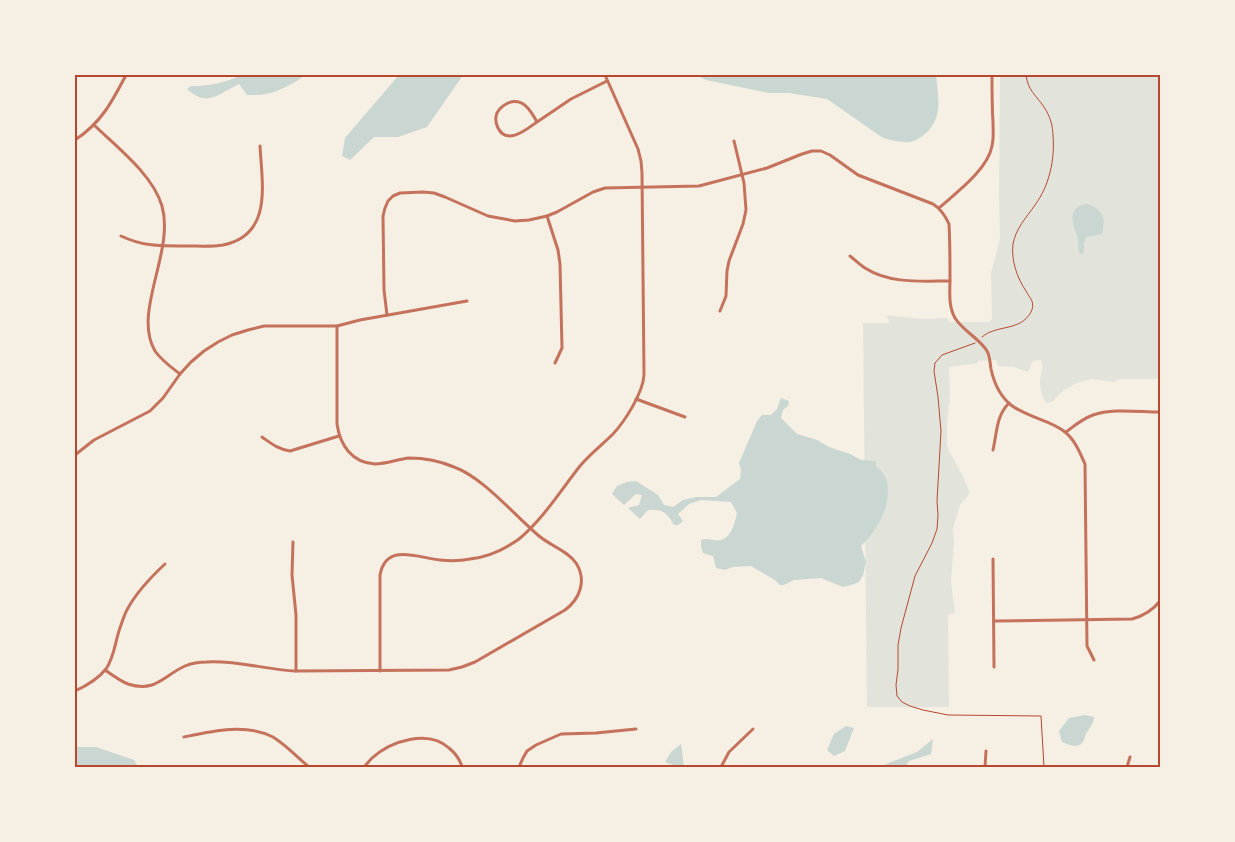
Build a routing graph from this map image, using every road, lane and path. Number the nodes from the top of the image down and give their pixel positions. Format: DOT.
graph roads {
  1 [pos="126,75"];
  2 [pos="605,75"];
  3 [pos="992,75"];
  4 [pos="1026,75"];
  5 [pos="607,81"];
  6 [pos="537,122"];
  7 [pos="94,125"];
  8 [pos="75,140"];
  9 [pos="734,141"];
  10 [pos="260,146"];
  11 [pos="742,175"];
  12 [pos="642,187"];
  13 [pos="940,208"];
  14 [pos="547,216"];
  15 [pos="121,236"];
  16 [pos="163,246"];
  17 [pos="850,256"];
  18 [pos="950,281"];
  19 [pos="468,301"];
  20 [pos="720,311"];
  21 [pos="387,315"];
  22 [pos="337,326"];
  23 [pos="980,338"];
  24 [pos="974,343"];
  25 [pos="555,363"];
  26 [pos="180,374"];
  27 [pos="636,399"];
  28 [pos="1009,403"];
  29 [pos="1160,412"];
  30 [pos="685,417"];
  31 [pos="1066,432"];
  32 [pos="339,436"];
  33 [pos="262,437"];
  34 [pos="993,450"];
  35 [pos="75,455"];
  36 [pos="531,528"];
  37 [pos="293,542"];
  38 [pos="993,559"];
  39 [pos="165,564"];
  40 [pos="1160,601"];
  41 [pos="1087,620"];
  42 [pos="994,621"];
  43 [pos="1094,660"];
  44 [pos="994,666"];
  45 [pos="105,670"];
  46 [pos="296,671"];
  47 [pos="380,671"];
  48 [pos="75,691"];
  49 [pos="636,729"];
  50 [pos="753,729"];
  51 [pos="184,736"];
  52 [pos="986,751"];
  53 [pos="1130,757"];
  54 [pos="309,767"];
  55 [pos="364,767"];
  56 [pos="462,767"];
  57 [pos="519,767"];
  58 [pos="720,767"];
  59 [pos="985,767"];
  60 [pos="1044,767"];
  61 [pos="1127,767"];
  1 -- 7 [label="street"];
  2 -- 5 [label="street"];
  3 -- 13 [label="street"];
  4 -- 23 [label="path"];
  5 -- 6 [label="street"];
  5 -- 12 [label="street"];
  6 -- 6 [label="street"];
  7 -- 8 [label="street"];
  7 -- 16 [label="street"];
  9 -- 11 [label="street"];
  10 -- 16 [label="street"];
  11 -- 12 [label="street"];
  11 -- 13 [label="street"];
  11 -- 20 [label="street"];
  12 -- 14 [label="street"];
  12 -- 27 [label="street"];
  13 -- 18 [label="street"];
  14 -- 21 [label="street"];
  14 -- 25 [label="street"];
  15 -- 16 [label="street"];
  16 -- 26 [label="street"];
  17 -- 18 [label="street"];
  18 -- 28 [label="street"];
  19 -- 21 [label="street"];
  21 -- 22 [label="street"];
  22 -- 26 [label="street"];
  22 -- 32 [label="street"];
  24 -- 60 [label="path"];
  26 -- 35 [label="street"];
  27 -- 30 [label="street"];
  27 -- 36 [label="street"];
  28 -- 31 [label="street"];
  28 -- 34 [label="street"];
  29 -- 31 [label="street"];
  31 -- 41 [label="street"];
  32 -- 33 [label="street"];
  32 -- 36 [label="street"];
  36 -- 47 [label="street"];
  36 -- 47 [label="street"];
  37 -- 46 [label="street"];
  38 -- 42 [label="street"];
  39 -- 45 [label="street"];
  40 -- 41 [label="street"];
  41 -- 42 [label="street"];
  41 -- 43 [label="street"];
  42 -- 44 [label="street"];
  45 -- 46 [label="street"];
  45 -- 48 [label="street"];
  46 -- 47 [label="street"];
  49 -- 57 [label="street"];
  50 -- 58 [label="street"];
  51 -- 54 [label="street"];
  52 -- 59 [label="street"];
  53 -- 61 [label="street"];
  55 -- 56 [label="street"];
}
